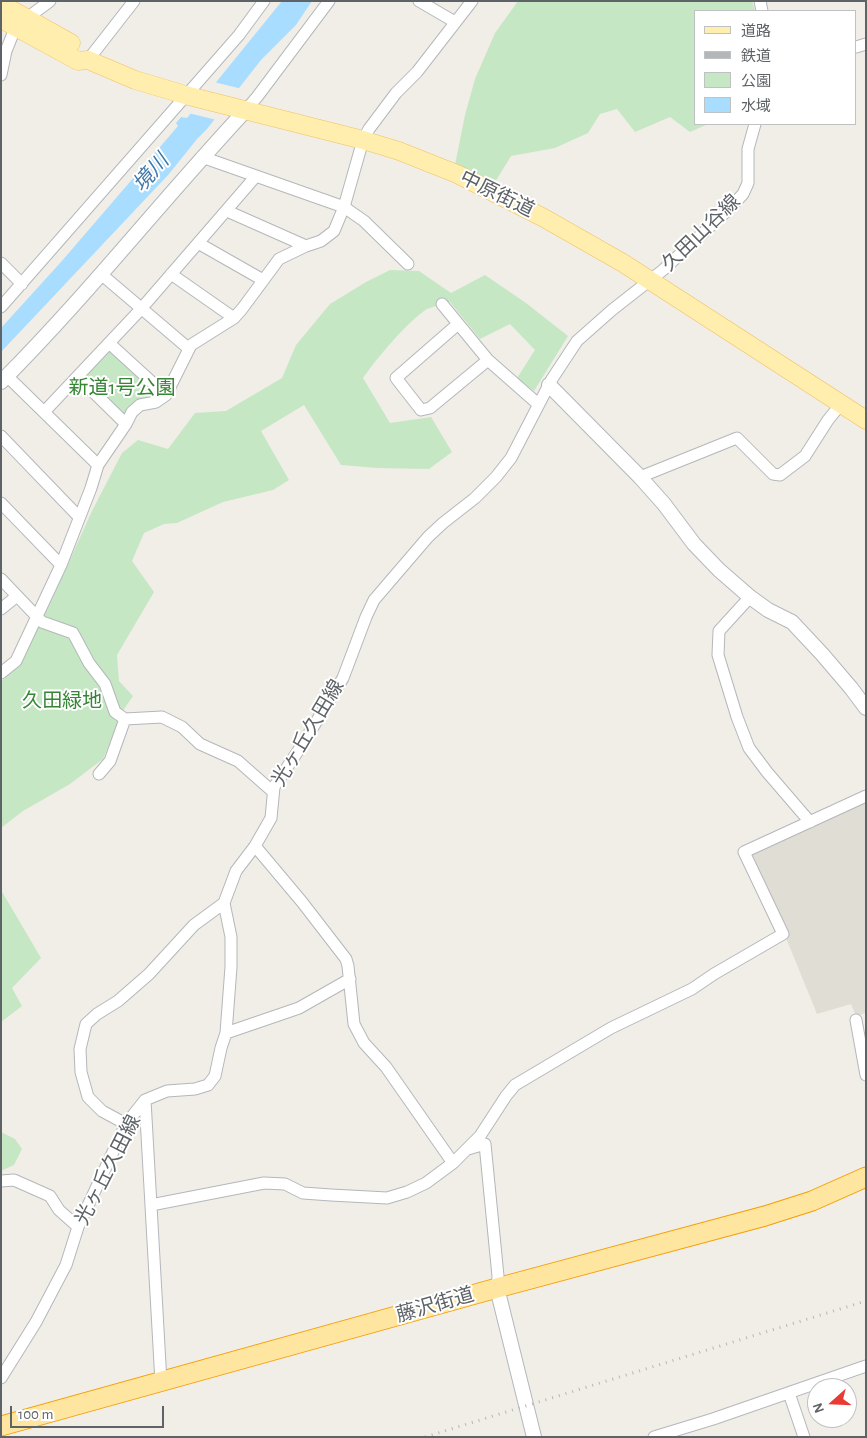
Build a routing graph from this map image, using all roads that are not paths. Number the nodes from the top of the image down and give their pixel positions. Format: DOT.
graph roads {
  1 [pos="50,1"];
  2 [pos="134,1"];
  3 [pos="264,1"];
  4 [pos="329,1"];
  5 [pos="419,1"];
  6 [pos="472,1"];
  7 [pos="9,12"];
  8 [pos="455,22"];
  9 [pos="88,60"];
  10 [pos="1,74"];
  11 [pos="188,96"];
  12 [pos="241,110"];
  13 [pos="755,125"];
  14 [pos="363,140"];
  15 [pos="202,157"];
  16 [pos="256,176"];
  17 [pos="344,207"];
  18 [pos="227,211"];
  19 [pos="198,243"];
  20 [pos="306,246"];
  21 [pos="1,263"];
  22 [pos="408,264"];
  23 [pos="101,274"];
  24 [pos="171,274"];
  25 [pos="263,280"];
  26 [pos="650,280"];
  27 [pos="22,284"];
  28 [pos="442,304"];
  29 [pos="1,307"];
  30 [pos="141,308"];
  31 [pos="234,318"];
  32 [pos="458,324"];
  33 [pos="109,343"];
  34 [pos="188,348"];
  35 [pos="488,360"];
  36 [pos="78,377"];
  37 [pos="4,379"];
  38 [pos="549,385"];
  39 [pos="166,395"];
  40 [pos="538,404"];
  41 [pos="841,404"];
  42 [pos="44,412"];
  43 [pos="866,420"];
  44 [pos="126,424"];
  45 [pos="1,436"];
  46 [pos="98,465"];
  47 [pos="640,478"];
  48 [pos="1,503"];
  49 [pos="79,517"];
  50 [pos="61,565"];
  51 [pos="1,579"];
  52 [pos="17,596"];
  53 [pos="750,597"];
  54 [pos="1,609"];
  55 [pos="38,618"];
  56 [pos="1,673"];
  57 [pos="866,708"];
  58 [pos="125,719"];
  59 [pos="99,774"];
  60 [pos="272,791"];
  61 [pos="866,796"];
  62 [pos="810,822"];
  63 [pos="255,846"];
  64 [pos="224,903"];
  65 [pos="350,979"];
  66 [pos="856,1020"];
  67 [pos="226,1033"];
  68 [pos="866,1075"];
  69 [pos="145,1100"];
  70 [pos="126,1124"];
  71 [pos="466,1150"];
  72 [pos="453,1163"];
  73 [pos="866,1177"];
  74 [pos="1,1182"];
  75 [pos="151,1205"];
  76 [pos="78,1227"];
  77 [pos="497,1288"];
  78 [pos="866,1366"];
  79 [pos="1,1378"];
  80 [pos="161,1382"];
  81 [pos="790,1393"];
  82 [pos="1,1426"];
  83 [pos="534,1437"];
  84 [pos="654,1437"];
  85 [pos="804,1437"];
  1 -- 7 [label="street"];
  2 -- 9 [label="street"];
  3 -- 11 [label="street"];
  4 -- 12 [label="street"];
  5 -- 8 [label="street"];
  6 -- 8 [label="street"];
  7 -- 9 [label="main road, 中原街道"];
  7 -- 10 [label="street"];
  8 -- 14 [label="street"];
  9 -- 11 [label="main road, 中原街道"];
  11 -- 12 [label="main road, 中原街道"];
  11 -- 27 [label="street"];
  12 -- 14 [label="main road, 中原街道"];
  12 -- 15 [label="street"];
  13 -- 26 [label="street, 久田山谷線"];
  14 -- 17 [label="street"];
  14 -- 26 [label="main road, 中原街道"];
  15 -- 16 [label="street"];
  15 -- 23 [label="street"];
  16 -- 17 [label="street"];
  16 -- 18 [label="street"];
  17 -- 20 [label="street"];
  17 -- 22 [label="street"];
  18 -- 19 [label="street"];
  18 -- 20 [label="street"];
  19 -- 24 [label="street"];
  19 -- 25 [label="street"];
  20 -- 25 [label="street"];
  21 -- 27 [label="street"];
  23 -- 30 [label="street"];
  23 -- 37 [label="street"];
  24 -- 30 [label="street"];
  24 -- 31 [label="street"];
  25 -- 31 [label="street"];
  26 -- 38 [label="street, 久田山谷線"];
  26 -- 41 [label="main road, 中原街道"];
  27 -- 29 [label="street"];
  28 -- 32 [label="street"];
  30 -- 33 [label="street"];
  30 -- 34 [label="street"];
  31 -- 34 [label="street"];
  32 -- 35 [label="street"];
  32 -- 35 [label="street"];
  33 -- 36 [label="street"];
  33 -- 39 [label="street"];
  34 -- 39 [label="street"];
  35 -- 40 [label="street"];
  36 -- 42 [label="street"];
  36 -- 44 [label="street"];
  37 -- 42 [label="street"];
  38 -- 40 [label="street, 光ヶ丘久田線"];
  38 -- 47 [label="street"];
  39 -- 44 [label="street"];
  40 -- 60 [label="street, 光ヶ丘久田線"];
  41 -- 43 [label="main road, 中原街道"];
  41 -- 47 [label="street"];
  42 -- 46 [label="street"];
  44 -- 46 [label="street"];
  45 -- 49 [label="street"];
  46 -- 49 [label="street"];
  47 -- 53 [label="street"];
  48 -- 50 [label="street"];
  49 -- 50 [label="street"];
  50 -- 55 [label="street"];
  51 -- 52 [label="street"];
  52 -- 54 [label="street"];
  52 -- 55 [label="street"];
  53 -- 57 [label="street"];
  53 -- 62 [label="street"];
  55 -- 56 [label="street"];
  55 -- 58 [label="street"];
  58 -- 59 [label="street"];
  58 -- 60 [label="street"];
  60 -- 63 [label="street, 光ヶ丘久田線"];
  61 -- 62 [label="street"];
  62 -- 71 [label="street"];
  63 -- 64 [label="street, 光ヶ丘久田線"];
  63 -- 65 [label="street"];
  64 -- 67 [label="street, 光ヶ丘久田線"];
  64 -- 70 [label="street"];
  65 -- 67 [label="street"];
  65 -- 72 [label="street"];
  66 -- 68 [label="street"];
  67 -- 69 [label="street, 光ヶ丘久田線"];
  69 -- 70 [label="street, 光ヶ丘久田線"];
  69 -- 75 [label="street"];
  70 -- 76 [label="street, 光ヶ丘久田線"];
  71 -- 72 [label="street"];
  71 -- 77 [label="street"];
  72 -- 75 [label="street"];
  73 -- 77 [label="highway, 藤沢街道"];
  74 -- 76 [label="street"];
  75 -- 80 [label="street"];
  76 -- 79 [label="street, 光ヶ丘久田線"];
  77 -- 80 [label="highway, 藤沢街道"];
  77 -- 83 [label="street"];
  78 -- 81 [label="street"];
  80 -- 82 [label="highway, 藤沢街道"];
  81 -- 84 [label="street"];
  81 -- 85 [label="street"];
}
